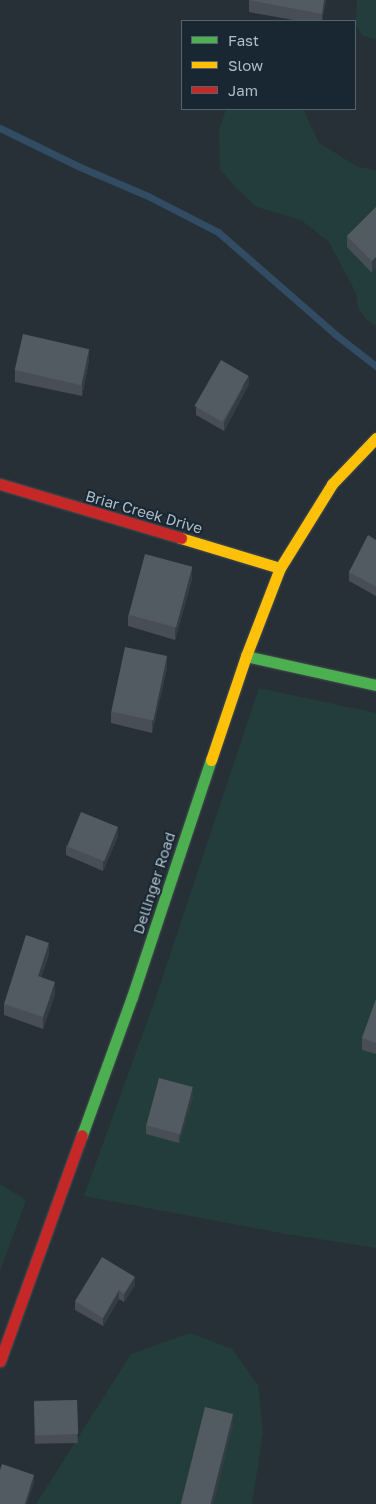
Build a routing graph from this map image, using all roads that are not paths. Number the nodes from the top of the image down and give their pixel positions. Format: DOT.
graph roads {
  1 [pos="376,438"];
  2 [pos="0,484"];
  3 [pos="280,568"];
  4 [pos="246,656"];
  5 [pos="376,684"];
  6 [pos="0,1361"];
  1 -- 3 [label="street, Dellinger Road"];
  2 -- 3 [label="street, Briar Creek Drive"];
  3 -- 4 [label="street, Dellinger Road"];
  4 -- 5 [label="street"];
  4 -- 6 [label="street, Dellinger Road"];
}
